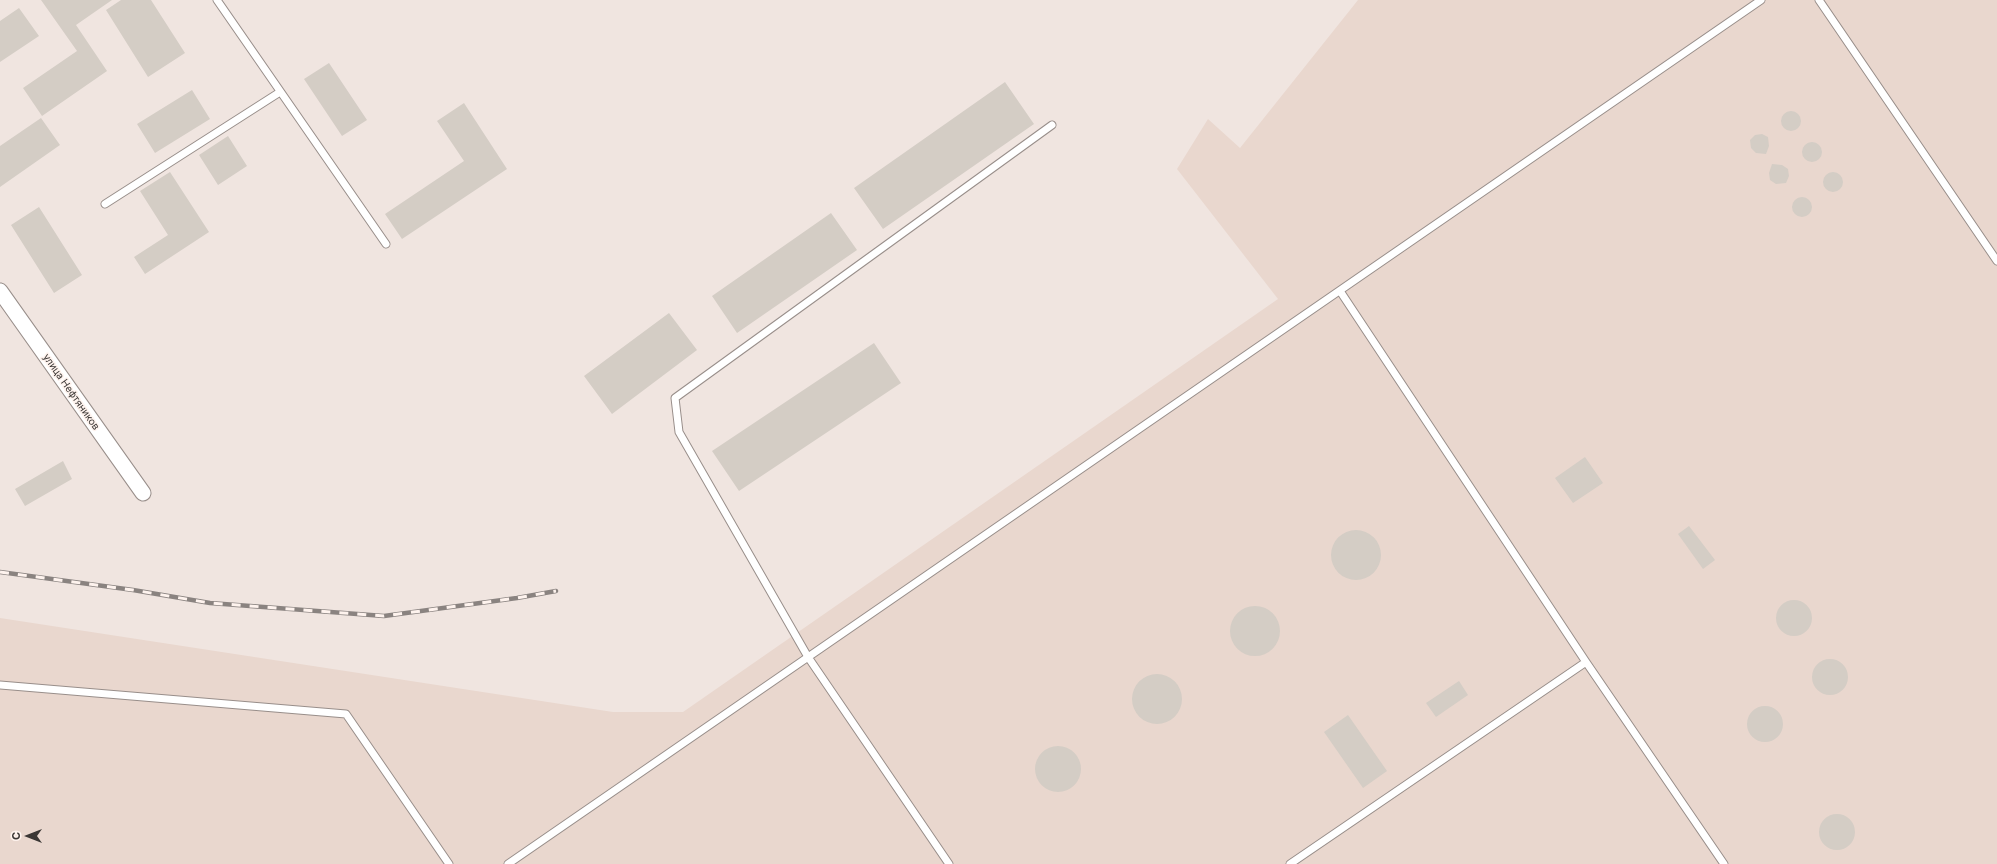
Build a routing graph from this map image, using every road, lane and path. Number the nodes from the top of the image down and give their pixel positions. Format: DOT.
graph roads {
  1 [pos="216,0"];
  2 [pos="1761,0"];
  3 [pos="1819,0"];
  4 [pos="280,92"];
  5 [pos="1052,125"];
  6 [pos="104,204"];
  7 [pos="386,244"];
  8 [pos="1996,256"];
  9 [pos="0,291"];
  10 [pos="1340,291"];
  11 [pos="143,493"];
  12 [pos="808,657"];
  13 [pos="1586,662"];
  14 [pos="0,685"];
  15 [pos="450,864"];
  16 [pos="508,864"];
  17 [pos="949,864"];
  18 [pos="1290,864"];
  19 [pos="1724,864"];
  1 -- 4 [label="lane"];
  2 -- 10 [label="lane"];
  3 -- 8 [label="lane"];
  4 -- 6 [label="lane"];
  4 -- 7 [label="lane"];
  5 -- 12 [label="lane"];
  9 -- 11 [label="street, улица Нефтяников"];
  10 -- 12 [label="lane"];
  10 -- 13 [label="lane"];
  12 -- 16 [label="lane"];
  12 -- 17 [label="lane"];
  13 -- 18 [label="lane"];
  13 -- 19 [label="lane"];
  14 -- 15 [label="lane"];
}
